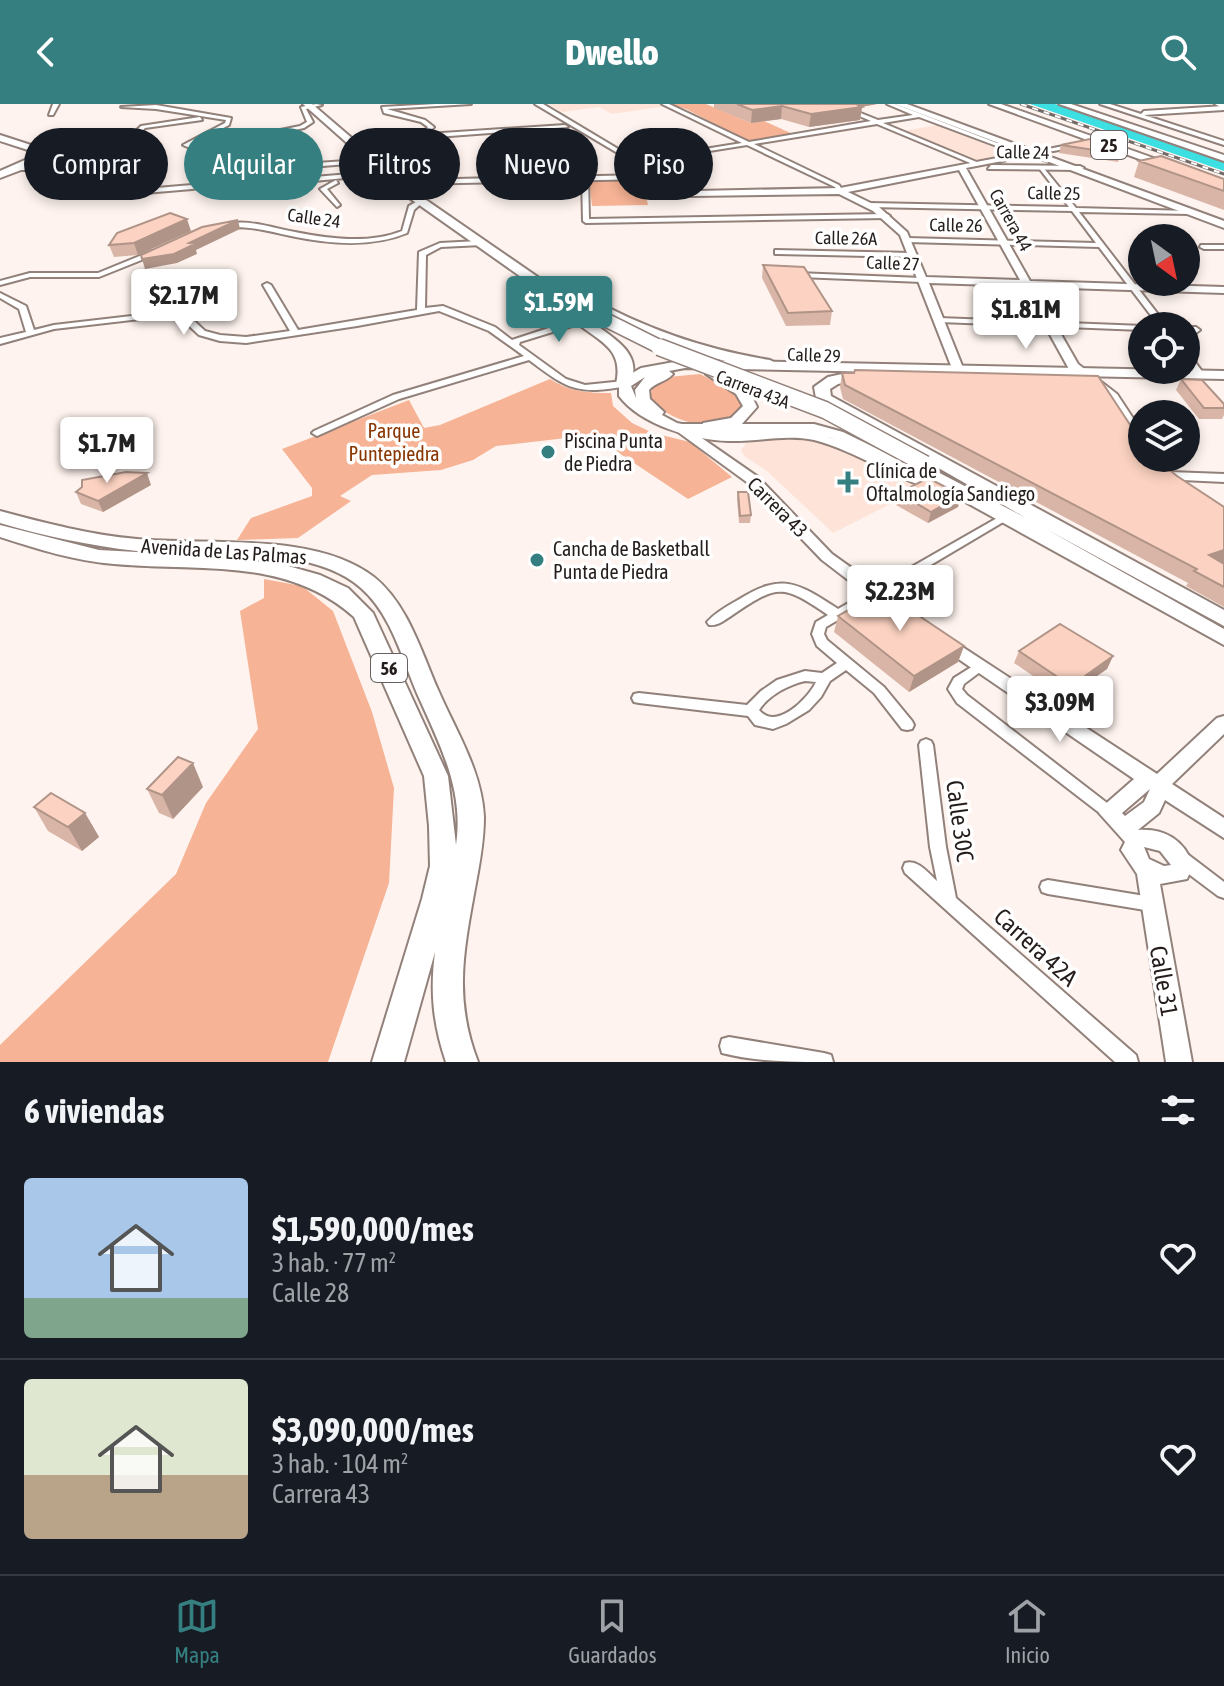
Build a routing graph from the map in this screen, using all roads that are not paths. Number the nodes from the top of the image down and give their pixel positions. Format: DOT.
graph roads {
  1 [pos="56,104"];
  2 [pos="468,104"];
  3 [pos="528,104"];
  4 [pos="538,104"];
  5 [pos="665,104"];
  6 [pos="834,104"];
  7 [pos="890,104"];
  8 [pos="899,104"];
  9 [pos="907,104"];
  10 [pos="993,104"];
  11 [pos="1008,104"];
  12 [pos="1063,104"];
  13 [pos="1073,104"];
  14 [pos="1103,104"];
  15 [pos="1211,104"];
  16 [pos="313,105"];
  17 [pos="385,106"];
  18 [pos="124,107"];
  19 [pos="1223,107"];
  20 [pos="51,114"];
  21 [pos="1132,114"];
  22 [pos="920,115"];
  23 [pos="220,117"];
  24 [pos="1115,118"];
  25 [pos="881,122"];
  26 [pos="565,127"];
  27 [pos="349,128"];
  28 [pos="430,128"];
  29 [pos="339,129"];
  30 [pos="460,134"];
  31 [pos="974,135"];
  32 [pos="989,137"];
  33 [pos="0,140"];
  34 [pos="1091,142"];
  35 [pos="1224,143"];
  36 [pos="748,144"];
  37 [pos="614,149"];
  38 [pos="713,150"];
  39 [pos="1030,153"];
  40 [pos="614,156"];
  41 [pos="1224,156"];
  42 [pos="992,161"];
  43 [pos="977,164"];
  44 [pos="963,166"];
  45 [pos="1000,167"];
  46 [pos="21,168"];
  47 [pos="1042,168"];
  48 [pos="1076,168"];
  49 [pos="0,173"];
  50 [pos="323,180"];
  51 [pos="1224,180"];
  52 [pos="338,181"];
  53 [pos="1224,187"];
  54 [pos="840,191"];
  55 [pos="713,194"];
  56 [pos="435,200"];
  57 [pos="586,200"];
  58 [pos="421,201"];
  59 [pos="337,205"];
  60 [pos="869,205"];
  61 [pos="983,207"];
  62 [pos="1073,210"];
  63 [pos="1189,212"];
  64 [pos="887,216"];
  65 [pos="1224,223"];
  66 [pos="212,228"];
  67 [pos="907,240"];
  68 [pos="1002,242"];
  69 [pos="479,243"];
  70 [pos="1101,245"];
  71 [pos="166,246"];
  72 [pos="1204,247"];
  73 [pos="1224,247"];
  74 [pos="778,252"];
  75 [pos="913,255"];
  76 [pos="800,275"];
  77 [pos="922,280"];
  78 [pos="1128,280"];
  79 [pos="0,283"];
  80 [pos="1025,283"];
  81 [pos="267,285"];
  82 [pos="1128,287"];
  83 [pos="1200,289"];
  84 [pos="556,290"];
  85 [pos="1224,290"];
  86 [pos="0,295"];
  87 [pos="1140,296"];
  88 [pos="421,305"];
  89 [pos="1152,312"];
  90 [pos="592,320"];
  91 [pos="939,320"];
  92 [pos="1048,325"];
  93 [pos="1128,328"];
  94 [pos="30,332"];
  95 [pos="296,334"];
  96 [pos="501,335"];
  97 [pos="527,336"];
  98 [pos="0,341"];
  99 [pos="515,346"];
  100 [pos="528,358"];
  101 [pos="770,364"];
  102 [pos="1079,371"];
  103 [pos="1128,372"];
  104 [pos="959,373"];
  105 [pos="713,374"];
  106 [pos="1200,374"];
  107 [pos="861,375"];
  108 [pos="1224,375"];
  109 [pos="1097,382"];
  110 [pos="624,384"];
  111 [pos="1224,385"];
  112 [pos="1128,420"];
  113 [pos="683,429"];
  114 [pos="317,433"];
  115 [pos="738,437"];
  116 [pos="727,459"];
  117 [pos="1163,472"];
  118 [pos="1166,476"];
  119 [pos="1224,478"];
  120 [pos="1180,486"];
  121 [pos="973,499"];
  122 [pos="1035,515"];
  123 [pos="1006,516"];
  124 [pos="0,517"];
  125 [pos="0,531"];
  126 [pos="0,540"];
  127 [pos="26,540"];
  128 [pos="873,592"];
  129 [pos="836,614"];
  130 [pos="909,616"];
  131 [pos="1224,619"];
  132 [pos="713,622"];
  133 [pos="933,633"];
  134 [pos="1224,638"];
  135 [pos="847,663"];
  136 [pos="981,666"];
  137 [pos="824,678"];
  138 [pos="639,698"];
  139 [pos="752,711"];
  140 [pos="1224,723"];
  141 [pos="907,725"];
  142 [pos="926,745"];
  143 [pos="1154,782"];
  144 [pos="1109,813"];
  145 [pos="1224,829"];
  146 [pos="1134,833"];
  147 [pos="1180,858"];
  148 [pos="911,868"];
  149 [pos="1155,874"];
  150 [pos="1048,887"];
  151 [pos="1224,891"];
  152 [pos="949,902"];
  153 [pos="1150,902"];
  154 [pos="729,1046"];
  155 [pos="388,1062"];
  156 [pos="462,1062"];
  157 [pos="824,1062"];
  158 [pos="1129,1062"];
  159 [pos="1179,1062"];
  1 -- 20 [label="street"];
  2 -- 17 [label="street"];
  3 -- 26 [label="street"];
  4 -- 37 [label="street"];
  5 -- 36 [label="street"];
  6 -- 25 [label="street"];
  7 -- 22 [label="street"];
  8 -- 32 [label="main road"];
  9 -- 39 [label="main road"];
  10 -- 53 [label="main road, 25"];
  11 -- 51 [label="main road, 25"];
  12 -- 41 [label="main road, 25"];
  13 -- 24 [label="main road, 25"];
  14 -- 21 [label="street"];
  15 -- 19 [label="street"];
  16 -- 23 [label="street"];
  16 -- 27 [label="main road"];
  16 -- 29 [label="main road"];
  17 -- 28 [label="street"];
  18 -- 23 [label="street"];
  19 -- 21 [label="street"];
  21 -- 24 [label="street"];
  21 -- 35 [label="street"];
  22 -- 25 [label="street"];
  22 -- 31 [label="street"];
  23 -- 46 [label="street"];
  24 -- 41 [label="main road, 25"];
  25 -- 36 [label="street"];
  25 -- 43 [label="street"];
  26 -- 30 [label="street"];
  26 -- 40 [label="street"];
  31 -- 32 [label="main road"];
  31 -- 39 [label="street"];
  32 -- 39 [label="main road"];
  33 -- 46 [label="main road"];
  33 -- 49 [label="main road"];
  34 -- 39 [label="street, Calle 24"];
  36 -- 38 [label="street"];
  36 -- 54 [label="street"];
  39 -- 42 [label="street, Calle 24"];
  39 -- 48 [label="main road"];
  42 -- 43 [label="street, Calle 24"];
  42 -- 45 [label="street"];
  43 -- 44 [label="street, Calle 24"];
  44 -- 45 [label="street, Calle 24"];
  44 -- 54 [label="street, Calle 24"];
  44 -- 61 [label="street, Carrera 44"];
  45 -- 47 [label="street, Calle 24"];
  46 -- 49 [label="main road"];
  47 -- 48 [label="street, Calle 24"];
  47 -- 62 [label="street"];
  48 -- 63 [label="main road"];
  48 -- 65 [label="main road"];
  50 -- 52 [label="street"];
  52 -- 59 [label="street"];
  54 -- 55 [label="street, Calle 24"];
  54 -- 60 [label="street"];
  56 -- 84 [label="main road"];
  57 -- 64 [label="street"];
  58 -- 66 [label="street, Calle 24"];
  58 -- 69 [label="main road"];
  60 -- 61 [label="street, Calle 25"];
  60 -- 64 [label="street"];
  61 -- 62 [label="street, Calle 25"];
  61 -- 68 [label="street, Carrera 44"];
  62 -- 63 [label="street, Calle 25"];
  62 -- 70 [label="street"];
  63 -- 65 [label="main road"];
  64 -- 67 [label="street"];
  67 -- 68 [label="street, Calle 26"];
  67 -- 75 [label="street"];
  68 -- 70 [label="street, Calle 26"];
  68 -- 80 [label="street, Carrera 44"];
  69 -- 84 [label="main road"];
  69 -- 88 [label="street"];
  70 -- 78 [label="street"];
  71 -- 79 [label="street"];
  72 -- 73 [label="street"];
  74 -- 75 [label="street, Calle 26A"];
  75 -- 77 [label="street"];
  76 -- 77 [label="street, Calle 27"];
  77 -- 80 [label="street, Calle 27"];
  77 -- 91 [label="street"];
  80 -- 82 [label="street, Calle 27"];
  80 -- 92 [label="street, Carrera 44"];
  81 -- 95 [label="street"];
  83 -- 85 [label="street, Calle 27"];
  84 -- 90 [label="main road"];
  84 -- 101 [label="main road"];
  86 -- 94 [label="street"];
  87 -- 89 [label="street"];
  88 -- 95 [label="street"];
  88 -- 96 [label="street"];
  90 -- 97 [label="street"];
  90 -- 105 [label="main road, Carrera 43A"];
  90 -- 110 [label="main road"];
  90 -- 122 [label="main road, Carrera 43A, bridge"];
  91 -- 92 [label="street"];
  91 -- 104 [label="street"];
  92 -- 93 [label="street"];
  92 -- 102 [label="street, Carrera 44"];
  94 -- 95 [label="street"];
  94 -- 98 [label="street"];
  96 -- 97 [label="street"];
  96 -- 99 [label="street"];
  97 -- 99 [label="street"];
  99 -- 100 [label="street"];
  100 -- 110 [label="street"];
  100 -- 114 [label="street"];
  101 -- 104 [label="main road, Calle 29"];
  101 -- 110 [label="main road, Calle 29"];
  102 -- 103 [label="main road, Calle 29"];
  102 -- 104 [label="main road, Calle 29"];
  102 -- 109 [label="street, Carrera 44"];
  104 -- 107 [label="main road, Calle 29"];
  104 -- 109 [label="main road, Calle 29"];
  105 -- 107 [label="main road, Calle 29"];
  105 -- 121 [label="main road, Carrera 43A"];
  106 -- 108 [label="main road, Calle 29"];
  107 -- 122 [label="main road"];
  109 -- 111 [label="main road, Calle 29"];
  109 -- 112 [label="street, Carrera 44"];
  110 -- 113 [label="main road"];
  113 -- 115 [label="main road"];
  113 -- 116 [label="street, Carrera 43"];
  113 -- 121 [label="main road"];
  115 -- 116 [label="street"];
  115 -- 121 [label="main road"];
  116 -- 128 [label="street, Carrera 43"];
  117 -- 118 [label="street"];
  118 -- 119 [label="street"];
  118 -- 120 [label="street"];
  121 -- 123 [label="main road, Carrera 43A"];
  122 -- 131 [label="main road, Carrera 43A"];
  123 -- 128 [label="street"];
  123 -- 134 [label="main road, Carrera 43A"];
  124 -- 156 [label="main road, Avenida de Las Palmas / 56"];
  125 -- 127 [label="main road, Avenida de Las Palmas / 56"];
  126 -- 127 [label="main road"];
  127 -- 155 [label="main road, Avenida de Las Palmas / 56"];
  128 -- 129 [label="street"];
  128 -- 130 [label="street, Carrera 43"];
  129 -- 132 [label="street"];
  129 -- 135 [label="street"];
  133 -- 136 [label="street"];
  135 -- 137 [label="street"];
  135 -- 141 [label="street"];
  136 -- 143 [label="street"];
  136 -- 144 [label="street"];
  137 -- 139 [label="street"];
  137 -- 139 [label="street"];
  138 -- 139 [label="street"];
  140 -- 143 [label="street"];
  142 -- 152 [label="street, Calle 30C"];
  143 -- 144 [label="street"];
  143 -- 145 [label="street"];
  143 -- 146 [label="street"];
  144 -- 146 [label="street"];
  146 -- 147 [label="street"];
  146 -- 149 [label="street"];
  147 -- 149 [label="street"];
  147 -- 151 [label="street"];
  148 -- 152 [label="street, Carrera 42A"];
  149 -- 153 [label="street"];
  150 -- 153 [label="street"];
  152 -- 158 [label="street, Carrera 42A"];
  153 -- 159 [label="street, Calle 31"];
  154 -- 157 [label="street"];
}
